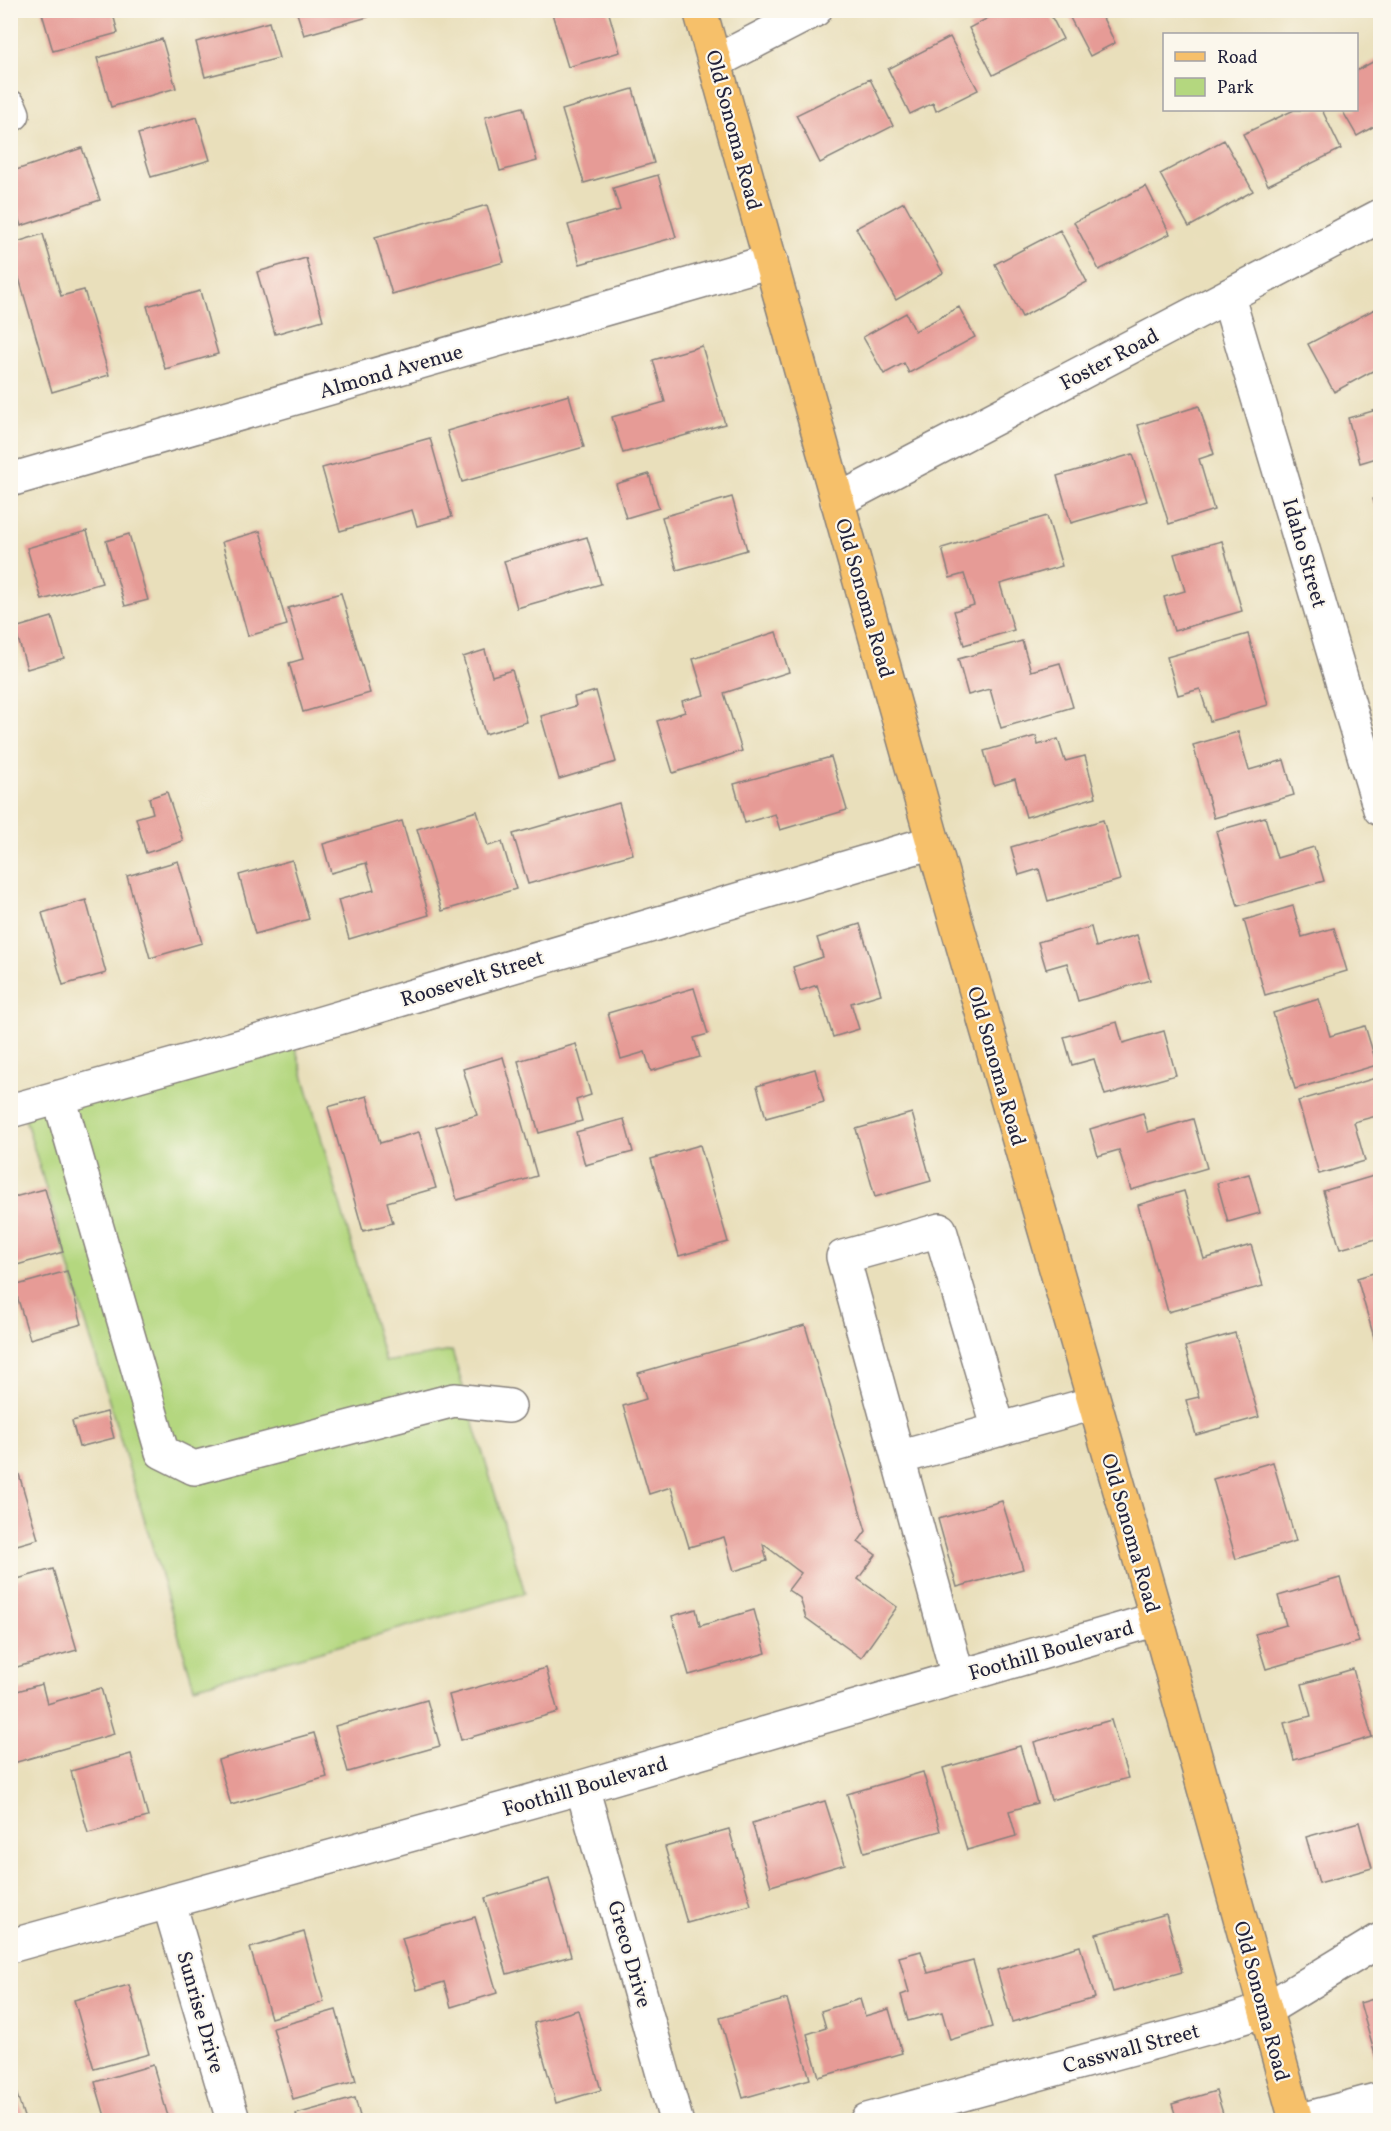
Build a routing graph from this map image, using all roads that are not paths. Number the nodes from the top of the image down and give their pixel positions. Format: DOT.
graph roads {
  1 [pos="700,10"];
  2 [pos="814,10"];
  3 [pos="715,62"];
  4 [pos="10,107"];
  5 [pos="10,115"];
  6 [pos="1380,216"];
  7 [pos="771,261"];
  8 [pos="1228,297"];
  9 [pos="10,480"];
  10 [pos="837,501"];
  11 [pos="1380,809"];
  12 [pos="933,842"];
  13 [pos="59,1097"];
  14 [pos="10,1111"];
  15 [pos="1094,1403"];
  16 [pos="509,1406"];
  17 [pos="999,1430"];
  18 [pos="898,1458"];
  19 [pos="1157,1620"];
  20 [pos="958,1677"];
  21 [pos="582,1788"];
  22 [pos="169,1903"];
  23 [pos="1380,1940"];
  24 [pos="10,1946"];
  25 [pos="1265,2010"];
  26 [pos="1380,2099"];
  27 [pos="233,2121"];
  28 [pos="676,2121"];
  29 [pos="867,2121"];
  30 [pos="1296,2121"];
  31 [pos="1302,2121"];
  1 -- 3 [label="main road, Old Sonoma Road"];
  2 -- 3 [label="street"];
  3 -- 7 [label="main road, Old Sonoma Road"];
  4 -- 5 [label="street"];
  6 -- 8 [label="street, Foster Road"];
  7 -- 9 [label="street, Almond Avenue"];
  7 -- 10 [label="main road, Old Sonoma Road"];
  8 -- 10 [label="street, Foster Road"];
  8 -- 11 [label="street, Idaho Street"];
  10 -- 12 [label="main road, Old Sonoma Road"];
  12 -- 13 [label="street, Roosevelt Street"];
  12 -- 15 [label="main road, Old Sonoma Road"];
  13 -- 14 [label="street, Roosevelt Street"];
  13 -- 16 [label="street"];
  15 -- 17 [label="street"];
  15 -- 19 [label="main road, Old Sonoma Road"];
  17 -- 18 [label="street"];
  17 -- 18 [label="street"];
  18 -- 20 [label="street"];
  19 -- 20 [label="street, Foothill Boulevard"];
  19 -- 25 [label="main road, Old Sonoma Road"];
  20 -- 21 [label="street, Foothill Boulevard"];
  21 -- 22 [label="street, Foothill Boulevard"];
  21 -- 28 [label="street, Greco Drive"];
  22 -- 24 [label="street, Foothill Boulevard"];
  22 -- 27 [label="street, Sunrise Drive"];
  23 -- 25 [label="street, Casswall Street"];
  25 -- 29 [label="street, Casswall Street"];
  25 -- 30 [label="main road, Old Sonoma Road"];
  26 -- 31 [label="street"];
}
